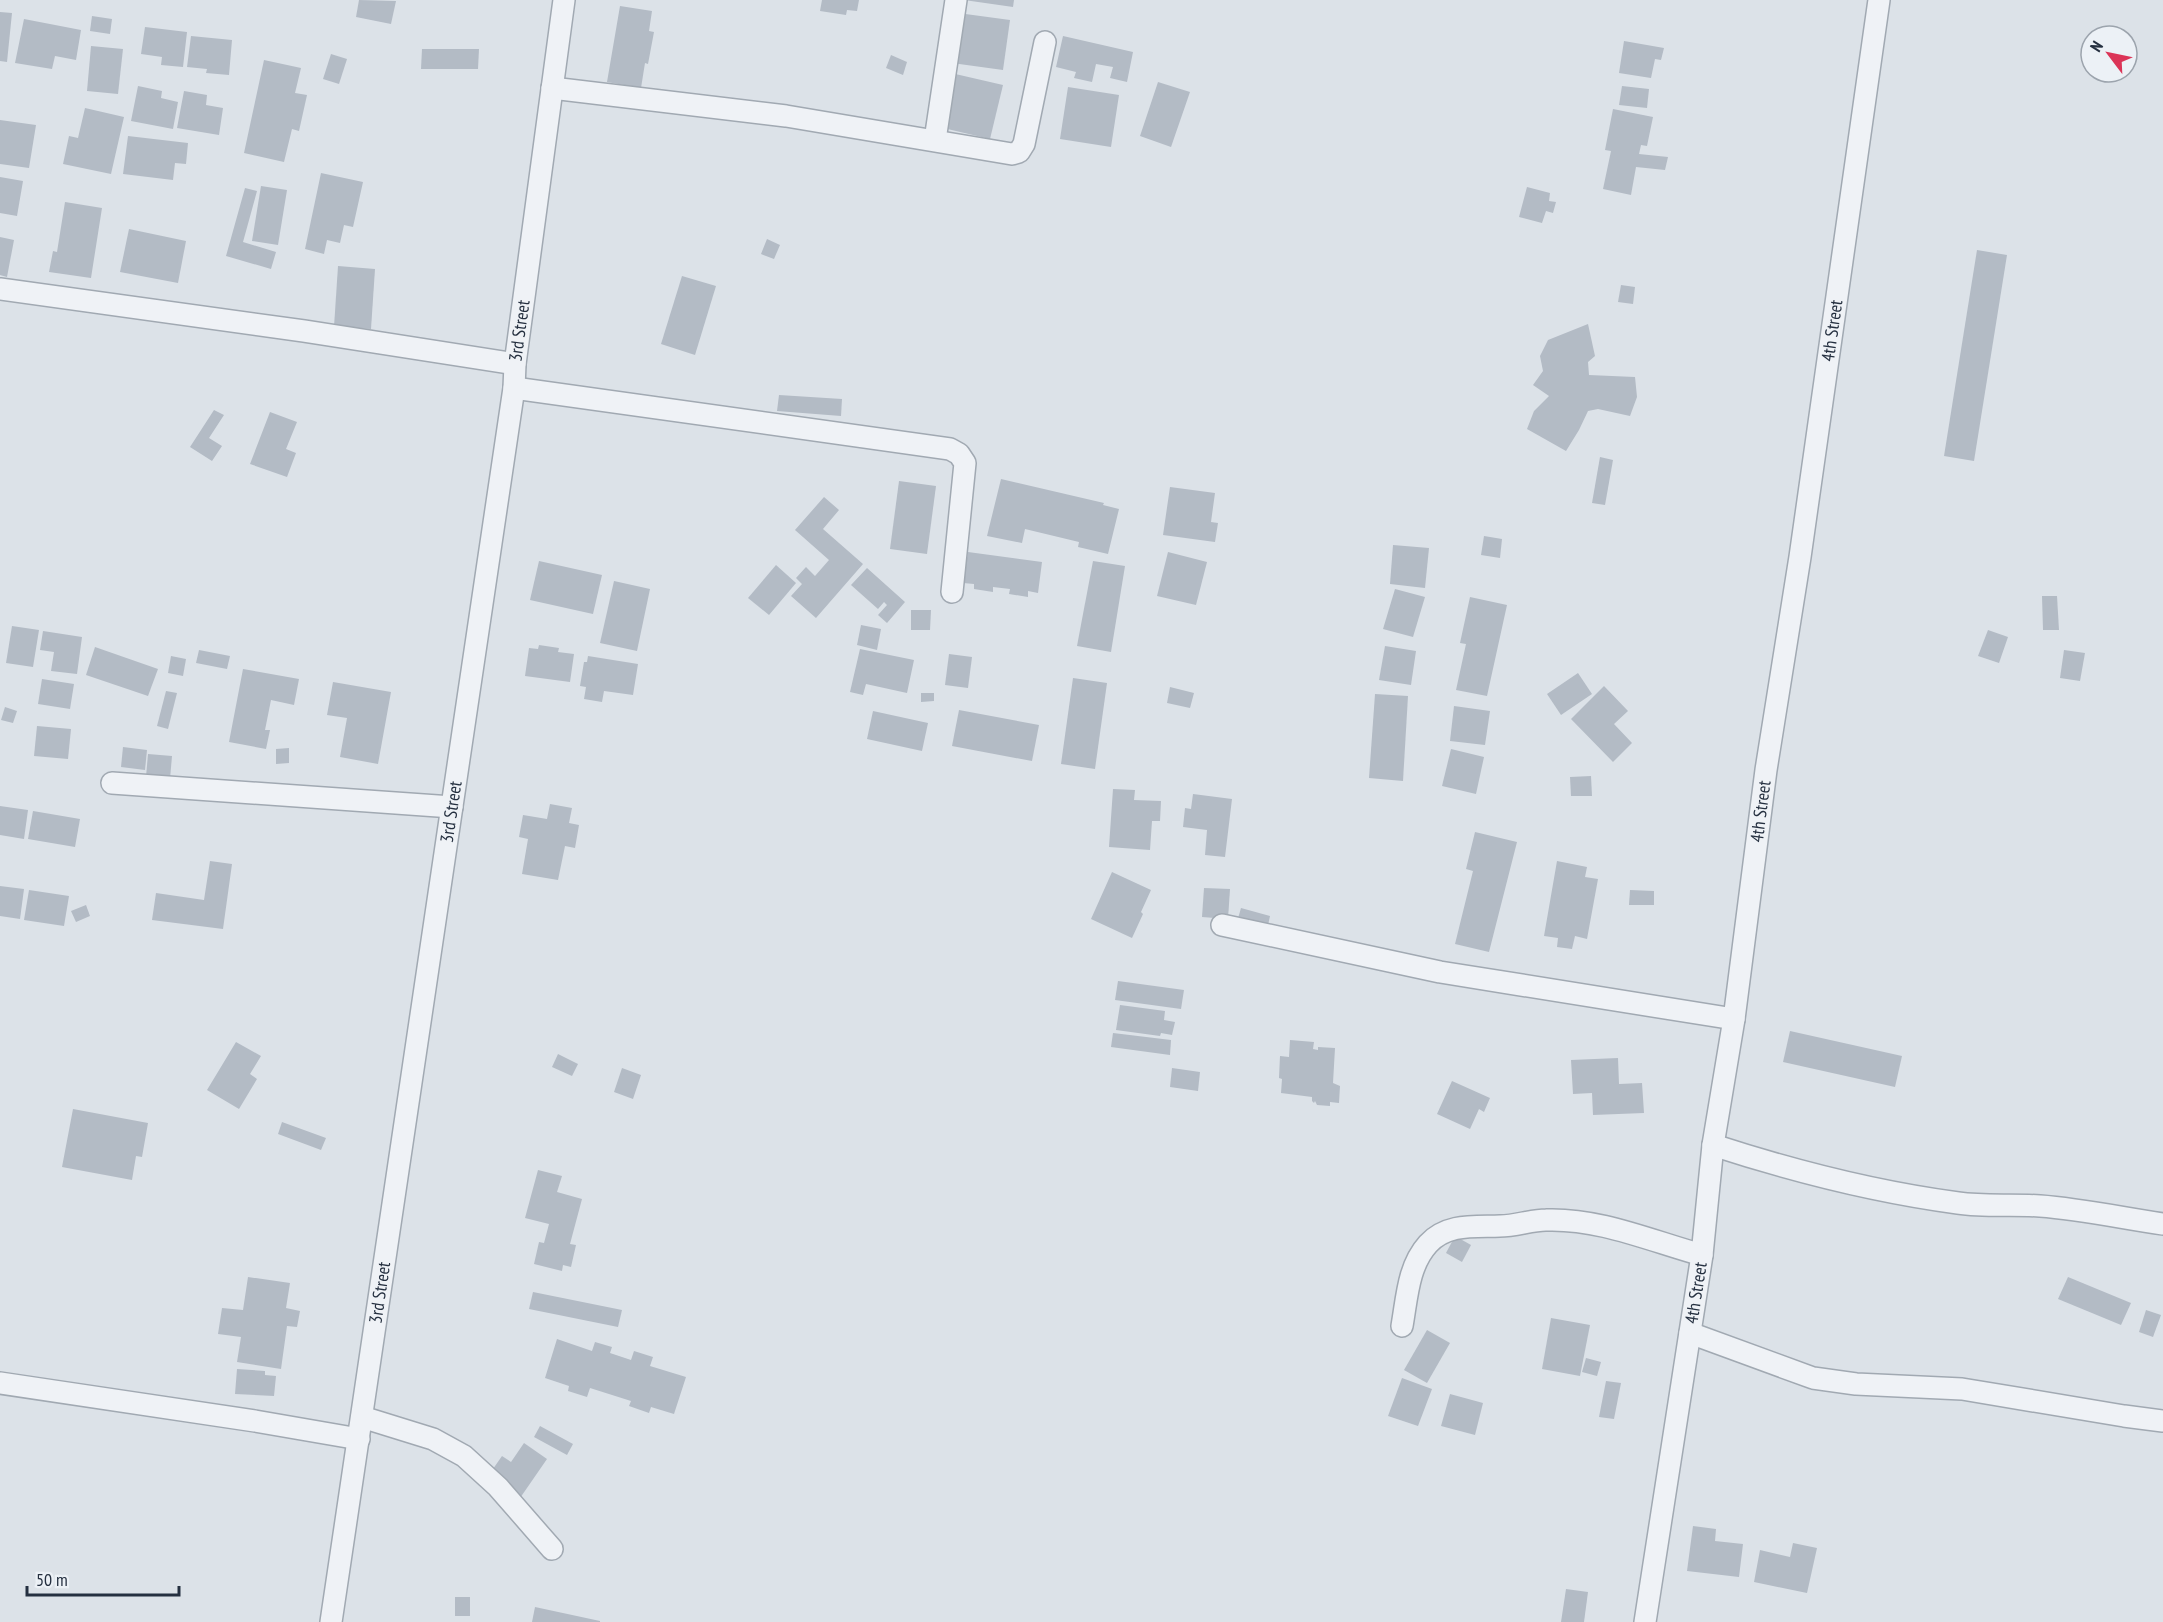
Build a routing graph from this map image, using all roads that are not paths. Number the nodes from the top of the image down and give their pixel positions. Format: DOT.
graph roads {
  1 [pos="564,0"];
  2 [pos="956,0"];
  3 [pos="1879,0"];
  4 [pos="1045,42"];
  5 [pos="552,88"];
  6 [pos="935,140"];
  7 [pos="0,289"];
  8 [pos="515,364"];
  9 [pos="514,388"];
  10 [pos="952,592"];
  11 [pos="112,783"];
  12 [pos="452,807"];
  13 [pos="1222,925"];
  14 [pos="1734,1019"];
  15 [pos="1713,1145"];
  16 [pos="2163,1224"];
  17 [pos="1702,1255"];
  18 [pos="1402,1326"];
  19 [pos="1690,1333"];
  20 [pos="0,1383"];
  21 [pos="362,1417"];
  22 [pos="2163,1421"];
  23 [pos="358,1439"];
  24 [pos="552,1549"];
  25 [pos="331,1622"];
  26 [pos="1645,1622"];
  1 -- 5 [label="street, 3rd Street"];
  2 -- 6 [label="street"];
  3 -- 14 [label="street, 4th Street"];
  4 -- 6 [label="street"];
  5 -- 6 [label="street"];
  5 -- 8 [label="street, 3rd Street"];
  7 -- 8 [label="street"];
  8 -- 9 [label="street, 3rd Street"];
  9 -- 10 [label="street"];
  9 -- 12 [label="street, 3rd Street"];
  11 -- 12 [label="street"];
  12 -- 21 [label="street, 3rd Street"];
  13 -- 14 [label="street"];
  14 -- 15 [label="street, 4th Street"];
  15 -- 16 [label="street"];
  15 -- 17 [label="street, 4th Street"];
  17 -- 18 [label="street"];
  17 -- 19 [label="street, 4th Street"];
  19 -- 22 [label="street"];
  19 -- 26 [label="street, 4th Street"];
  20 -- 23 [label="street"];
  21 -- 23 [label="street, 3rd Street"];
  21 -- 24 [label="street"];
  23 -- 25 [label="street, 3rd Street"];
}
